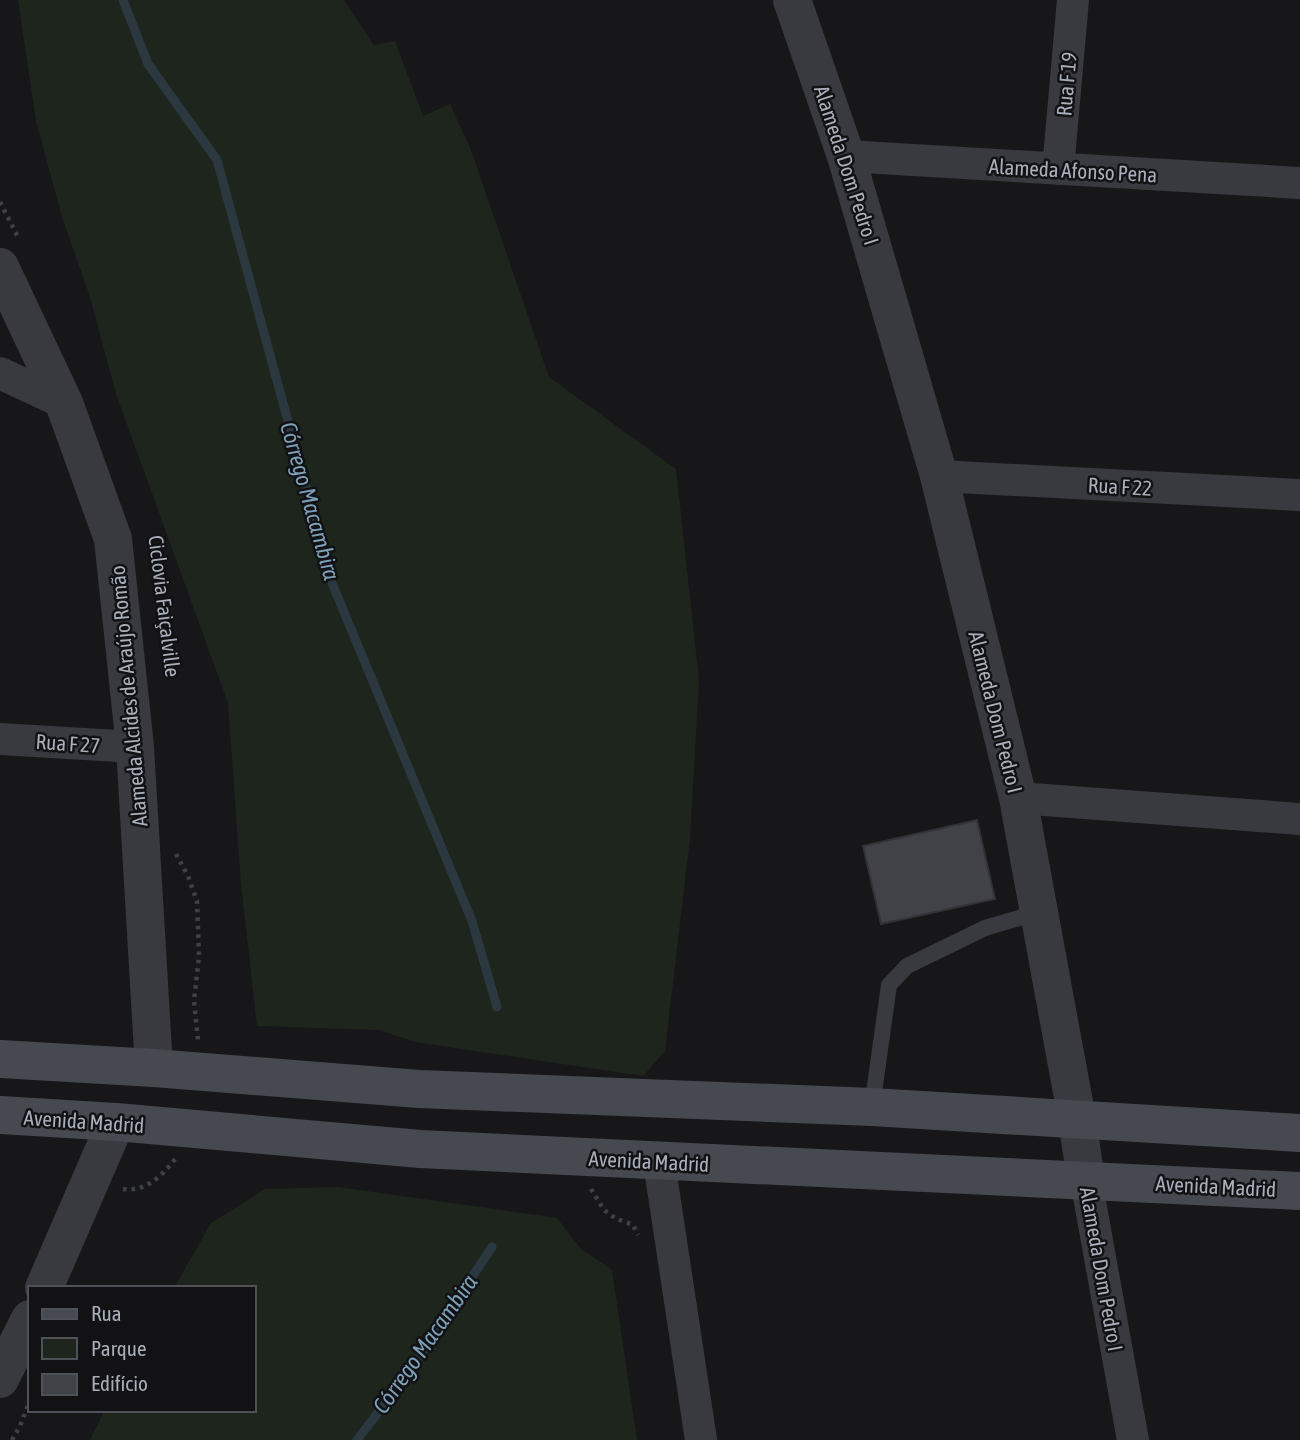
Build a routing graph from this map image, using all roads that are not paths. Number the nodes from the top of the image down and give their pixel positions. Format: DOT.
graph roads {
  1 [pos="792,0"];
  2 [pos="1073,0"];
  3 [pos="846,156"];
  4 [pos="1058,169"];
  5 [pos="1300,183"];
  6 [pos="12,258"];
  7 [pos="0,373"];
  8 [pos="64,403"];
  9 [pos="939,476"];
  10 [pos="1300,495"];
  11 [pos="0,739"];
  12 [pos="135,747"];
  13 [pos="1017,797"];
  14 [pos="1300,819"];
  15 [pos="1039,912"];
  16 [pos="0,1059"];
  17 [pos="154,1068"];
  18 [pos="872,1107"];
  19 [pos="0,1115"];
  20 [pos="1077,1119"];
  21 [pos="116,1122"];
  22 [pos="1300,1133"];
  23 [pos="659,1162"];
  24 [pos="1086,1180"];
  25 [pos="1300,1191"];
  26 [pos="45,1286"];
  27 [pos="28,1323"];
  28 [pos="0,1378"];
  29 [pos="701,1440"];
  30 [pos="1133,1440"];
  1 -- 3 [label="street, Alameda Dom Pedro I"];
  2 -- 4 [label="street, Rua F 19"];
  3 -- 4 [label="street, Alameda Afonso Pena"];
  3 -- 9 [label="street, Alameda Dom Pedro I"];
  4 -- 5 [label="street, Alameda Afonso Pena"];
  6 -- 8 [label="street, Alameda Alcides de Araújo Romão"];
  7 -- 8 [label="street"];
  8 -- 12 [label="street, Alameda Alcides de Araújo Romão"];
  9 -- 10 [label="street, Rua F 22"];
  9 -- 13 [label="street, Alameda Dom Pedro I"];
  11 -- 12 [label="street, Rua F 27"];
  12 -- 17 [label="street, Alameda Alcides de Araújo Romão"];
  13 -- 14 [label="street"];
  13 -- 15 [label="street, Alameda Dom Pedro I"];
  15 -- 18 [label="lane"];
  15 -- 20 [label="street, Alameda Dom Pedro I"];
  16 -- 17 [label="main road"];
  17 -- 18 [label="main road"];
  18 -- 20 [label="main road"];
  19 -- 21 [label="main road, Avenida Madrid"];
  20 -- 22 [label="main road"];
  20 -- 24 [label="street, Alameda Dom Pedro I"];
  21 -- 23 [label="main road, Avenida Madrid"];
  21 -- 26 [label="street"];
  23 -- 24 [label="main road, Avenida Madrid"];
  23 -- 29 [label="street"];
  24 -- 25 [label="main road, Avenida Madrid"];
  24 -- 30 [label="street, Alameda Dom Pedro I"];
  27 -- 28 [label="street"];
}
